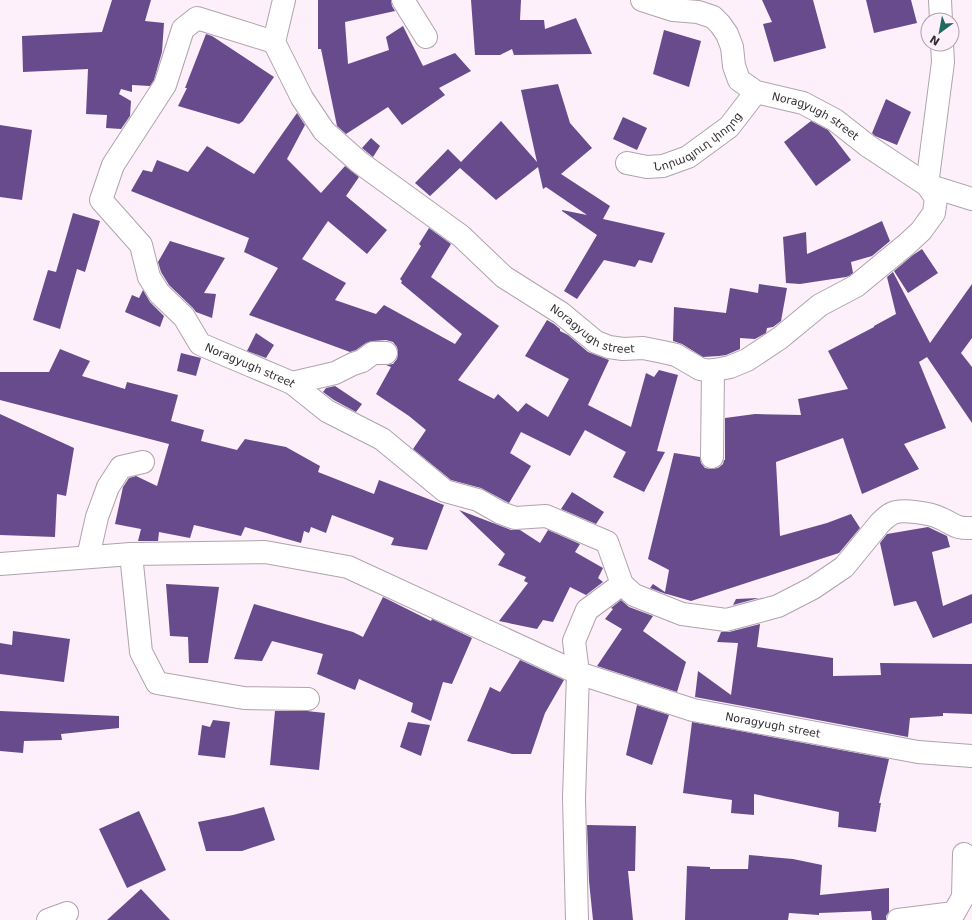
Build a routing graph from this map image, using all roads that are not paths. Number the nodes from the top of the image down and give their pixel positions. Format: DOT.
graph roads {
  1 [pos="284,0"];
  2 [pos="403,0"];
  3 [pos="642,0"];
  4 [pos="940,0"];
  5 [pos="941,12"];
  6 [pos="426,37"];
  7 [pos="274,42"];
  8 [pos="942,52"];
  9 [pos="756,92"];
  10 [pos="627,163"];
  11 [pos="927,185"];
  12 [pos="972,199"];
  13 [pos="386,354"];
  14 [pos="713,370"];
  15 [pos="292,383"];
  16 [pos="712,457"];
  17 [pos="142,462"];
  18 [pos="972,528"];
  19 [pos="131,554"];
  20 [pos="88,558"];
  21 [pos="0,564"];
  22 [pos="622,584"];
  23 [pos="578,673"];
  24 [pos="308,699"];
  25 [pos="972,756"];
  26 [pos="964,854"];
  27 [pos="577,920"];
  28 [pos="898,920"];
  1 -- 7 [label="street"];
  2 -- 6 [label="street"];
  3 -- 9 [label="street, Noragyugh street"];
  4 -- 5 [label="street"];
  7 -- 14 [label="street, Noragyugh street"];
  7 -- 15 [label="street, Noragyugh street"];
  8 -- 11 [label="street"];
  9 -- 10 [label="street, Նորագյուղ փողոց"];
  9 -- 11 [label="street, Noragyugh street"];
  11 -- 12 [label="street, Noragyugh street"];
  11 -- 14 [label="street, Noragyugh street"];
  13 -- 15 [label="street"];
  14 -- 16 [label="street"];
  15 -- 22 [label="street, Noragyugh street"];
  17 -- 20 [label="street"];
  18 -- 22 [label="street"];
  19 -- 20 [label="street, Noragyugh street"];
  19 -- 23 [label="street, Noragyugh street"];
  19 -- 24 [label="street"];
  20 -- 21 [label="street, Noragyugh street"];
  22 -- 23 [label="street"];
  23 -- 25 [label="street, Noragyugh street"];
  23 -- 27 [label="street"];
  26 -- 28 [label="street"];
}
